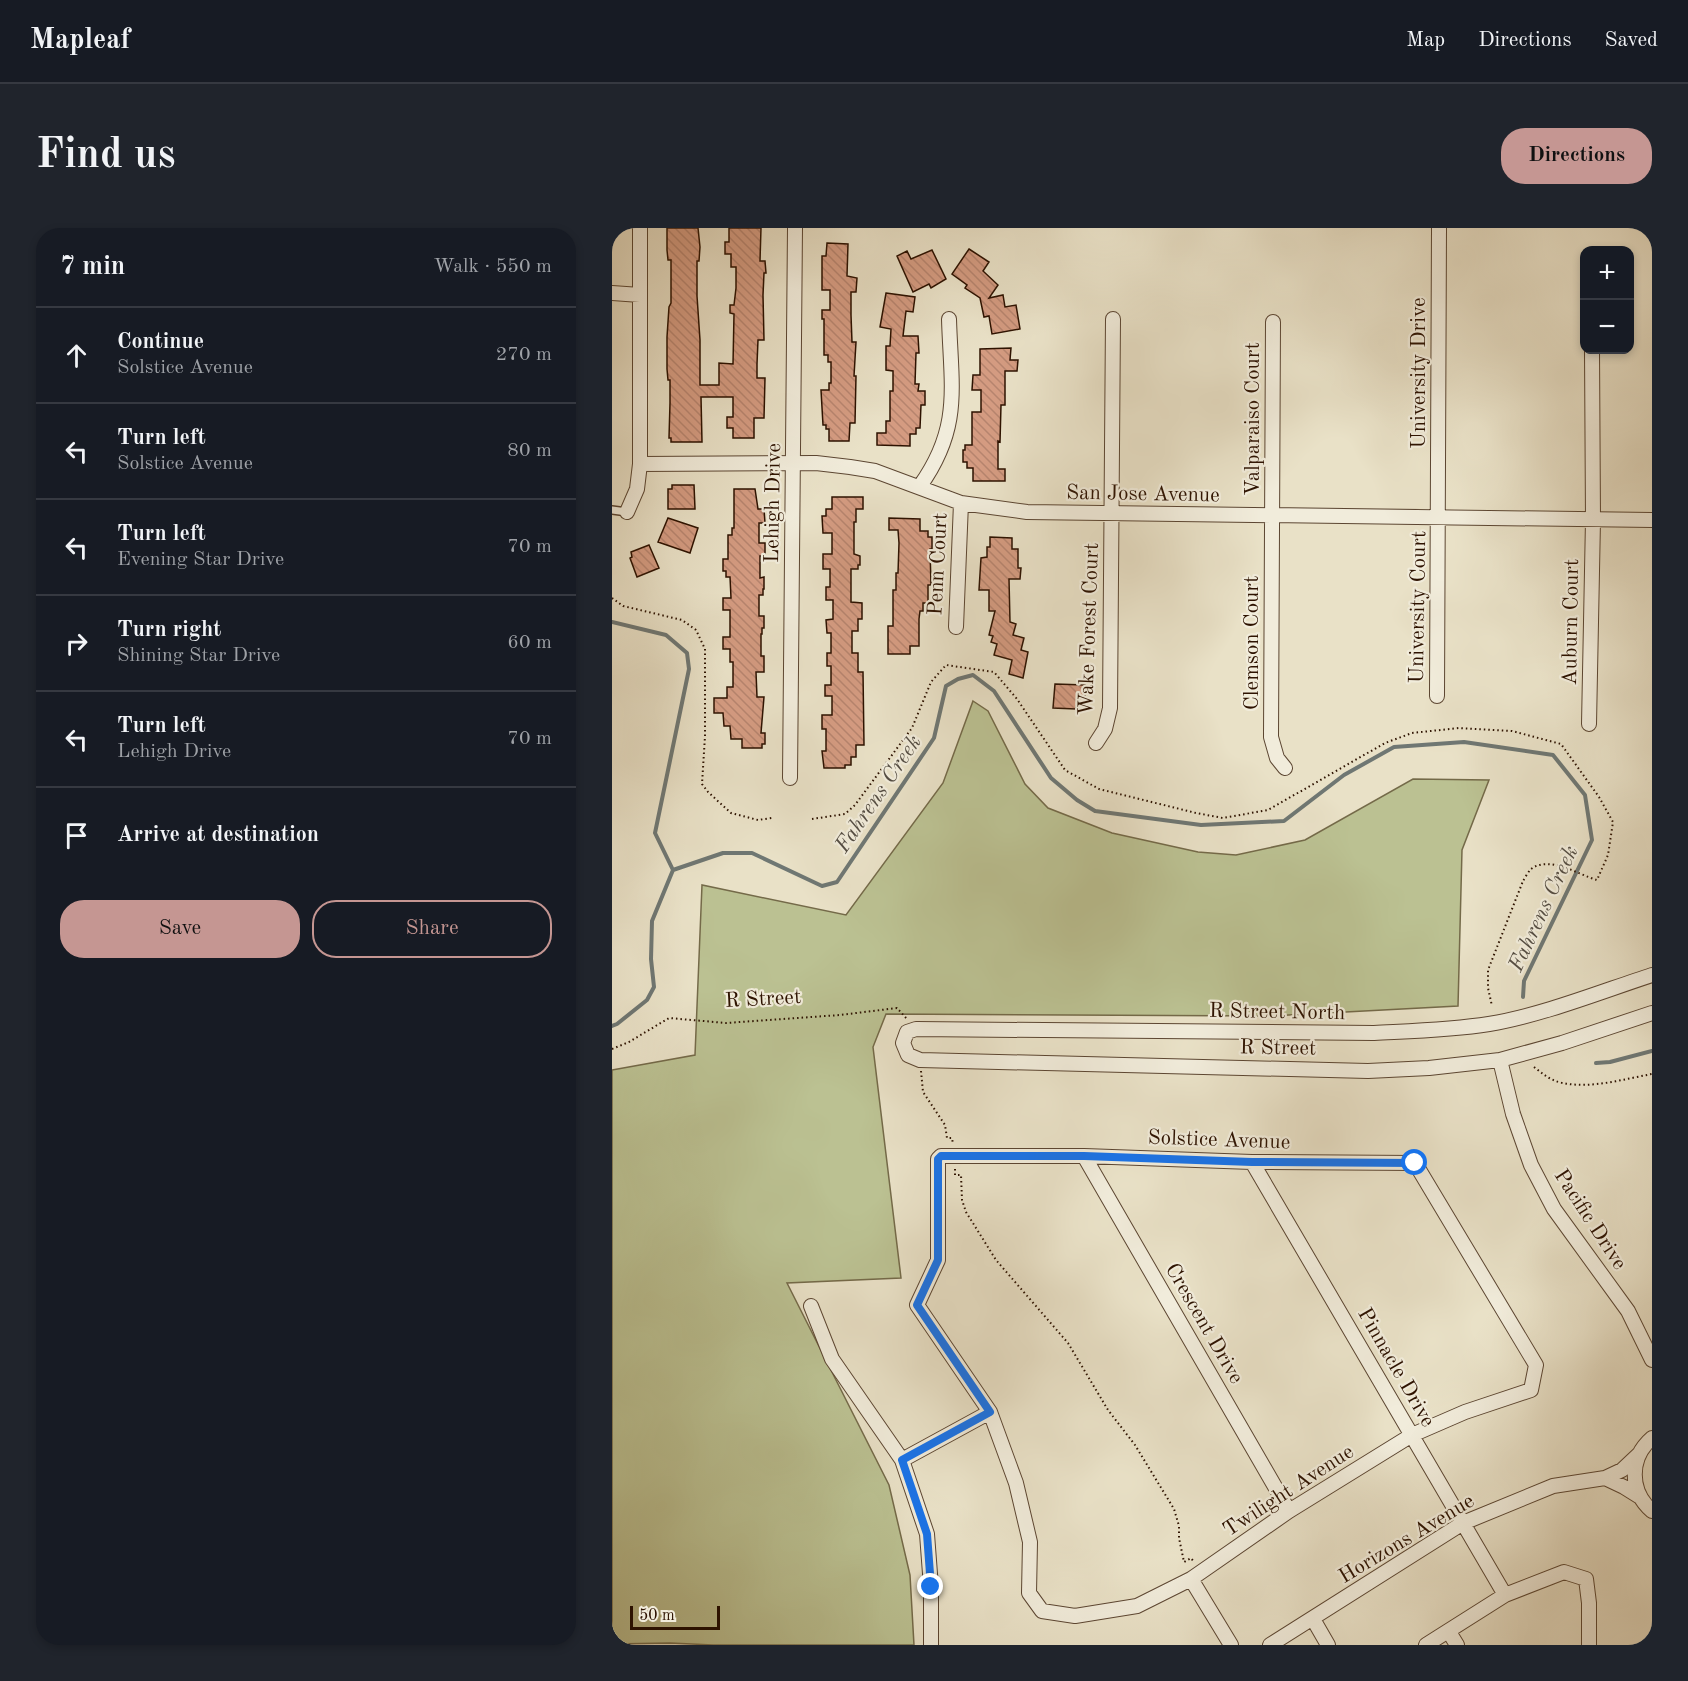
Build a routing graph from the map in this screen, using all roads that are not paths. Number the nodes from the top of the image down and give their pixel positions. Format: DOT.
graph roads {
  1 [pos="640,228"];
  2 [pos="795,228"];
  3 [pos="1439,228"];
  4 [pos="612,293"];
  5 [pos="640,295"];
  6 [pos="949,319"];
  7 [pos="1113,320"];
  8 [pos="1273,322"];
  9 [pos="1592,354"];
  10 [pos="793,463"];
  11 [pos="640,464"];
  12 [pos="920,486"];
  13 [pos="961,503"];
  14 [pos="612,510"];
  15 [pos="627,512"];
  16 [pos="1112,513"];
  17 [pos="1272,515"];
  18 [pos="1438,518"];
  19 [pos="1593,520"];
  20 [pos="1652,520"];
  21 [pos="956,627"];
  22 [pos="1437,696"];
  23 [pos="1589,724"];
  24 [pos="1096,743"];
  25 [pos="1285,768"];
  26 [pos="790,778"];
  27 [pos="1652,975"];
  28 [pos="1652,1014"];
  29 [pos="920,1060"];
  30 [pos="1500,1060"];
  31 [pos="1084,1156"];
  32 [pos="1252,1162"];
  33 [pos="811,1306"];
  34 [pos="1652,1360"];
  35 [pos="1536,1365"];
  36 [pos="990,1412"];
  37 [pos="1412,1435"];
  38 [pos="1652,1438"];
  39 [pos="1639,1454"];
  40 [pos="902,1460"];
  41 [pos="1605,1478"];
  42 [pos="1640,1498"];
  43 [pos="1289,1511"];
  44 [pos="1652,1511"];
  45 [pos="1463,1523"];
  46 [pos="1195,1576"];
  47 [pos="1505,1595"];
  48 [pos="1313,1619"];
  49 [pos="1449,1632"];
  50 [pos="931,1645"];
  51 [pos="1231,1645"];
  52 [pos="1270,1645"];
  53 [pos="1328,1645"];
  54 [pos="1426,1645"];
  55 [pos="1457,1645"];
  56 [pos="1589,1645"];
  1 -- 5 [label="street"];
  2 -- 10 [label="street, Lehigh Drive"];
  3 -- 18 [label="street, University Drive"];
  4 -- 5 [label="street"];
  5 -- 11 [label="street"];
  6 -- 12 [label="street"];
  7 -- 16 [label="street, Wake Forest Court"];
  8 -- 17 [label="street, Valparaiso Court"];
  9 -- 19 [label="street, Auburn Court"];
  10 -- 11 [label="street, San Jose Avenue"];
  10 -- 12 [label="street, San Jose Avenue"];
  10 -- 26 [label="street, Lehigh Drive"];
  11 -- 15 [label="street"];
  12 -- 13 [label="street, San Jose Avenue"];
  13 -- 16 [label="street, San Jose Avenue"];
  13 -- 21 [label="street, Penn Court"];
  14 -- 15 [label="lane"];
  16 -- 17 [label="street, San Jose Avenue"];
  16 -- 24 [label="street, Wake Forest Court"];
  17 -- 18 [label="street, San Jose Avenue"];
  17 -- 25 [label="street, Clemson Court"];
  18 -- 19 [label="street, San Jose Avenue"];
  18 -- 22 [label="street, University Court"];
  19 -- 20 [label="street, San Jose Avenue"];
  19 -- 23 [label="street, Auburn Court"];
  27 -- 29 [label="street, R Street North"];
  28 -- 30 [label="street, R Street"];
  29 -- 30 [label="street, R Street"];
  30 -- 34 [label="street, Pacific Drive"];
  31 -- 32 [label="street, Solstice Avenue"];
  31 -- 36 [label="street, Solstice Avenue"];
  31 -- 43 [label="street, Crescent Drive"];
  32 -- 35 [label="street, Solstice Avenue"];
  32 -- 37 [label="street, Pinnacle Drive"];
  33 -- 40 [label="street"];
  35 -- 37 [label="street, Twilight Avenue"];
  36 -- 40 [label="street"];
  36 -- 46 [label="street, Twilight Avenue"];
  37 -- 43 [label="street, Twilight Avenue"];
  37 -- 45 [label="street, Pinnacle Drive"];
  38 -- 39 [label="street, Horizons Avenue"];
  39 -- 41 [label="street, Horizons Avenue"];
  39 -- 42 [label="street"];
  40 -- 50 [label="street"];
  41 -- 42 [label="street"];
  41 -- 45 [label="street, Horizons Avenue"];
  42 -- 44 [label="street"];
  43 -- 46 [label="street, Twilight Avenue"];
  45 -- 47 [label="street, Pinnacle Drive"];
  45 -- 48 [label="street, Horizons Avenue"];
  46 -- 51 [label="street"];
  47 -- 49 [label="street"];
  47 -- 56 [label="street"];
  48 -- 52 [label="street, Horizons Avenue"];
  48 -- 53 [label="street"];
  49 -- 54 [label="street"];
  49 -- 55 [label="street"];
}
